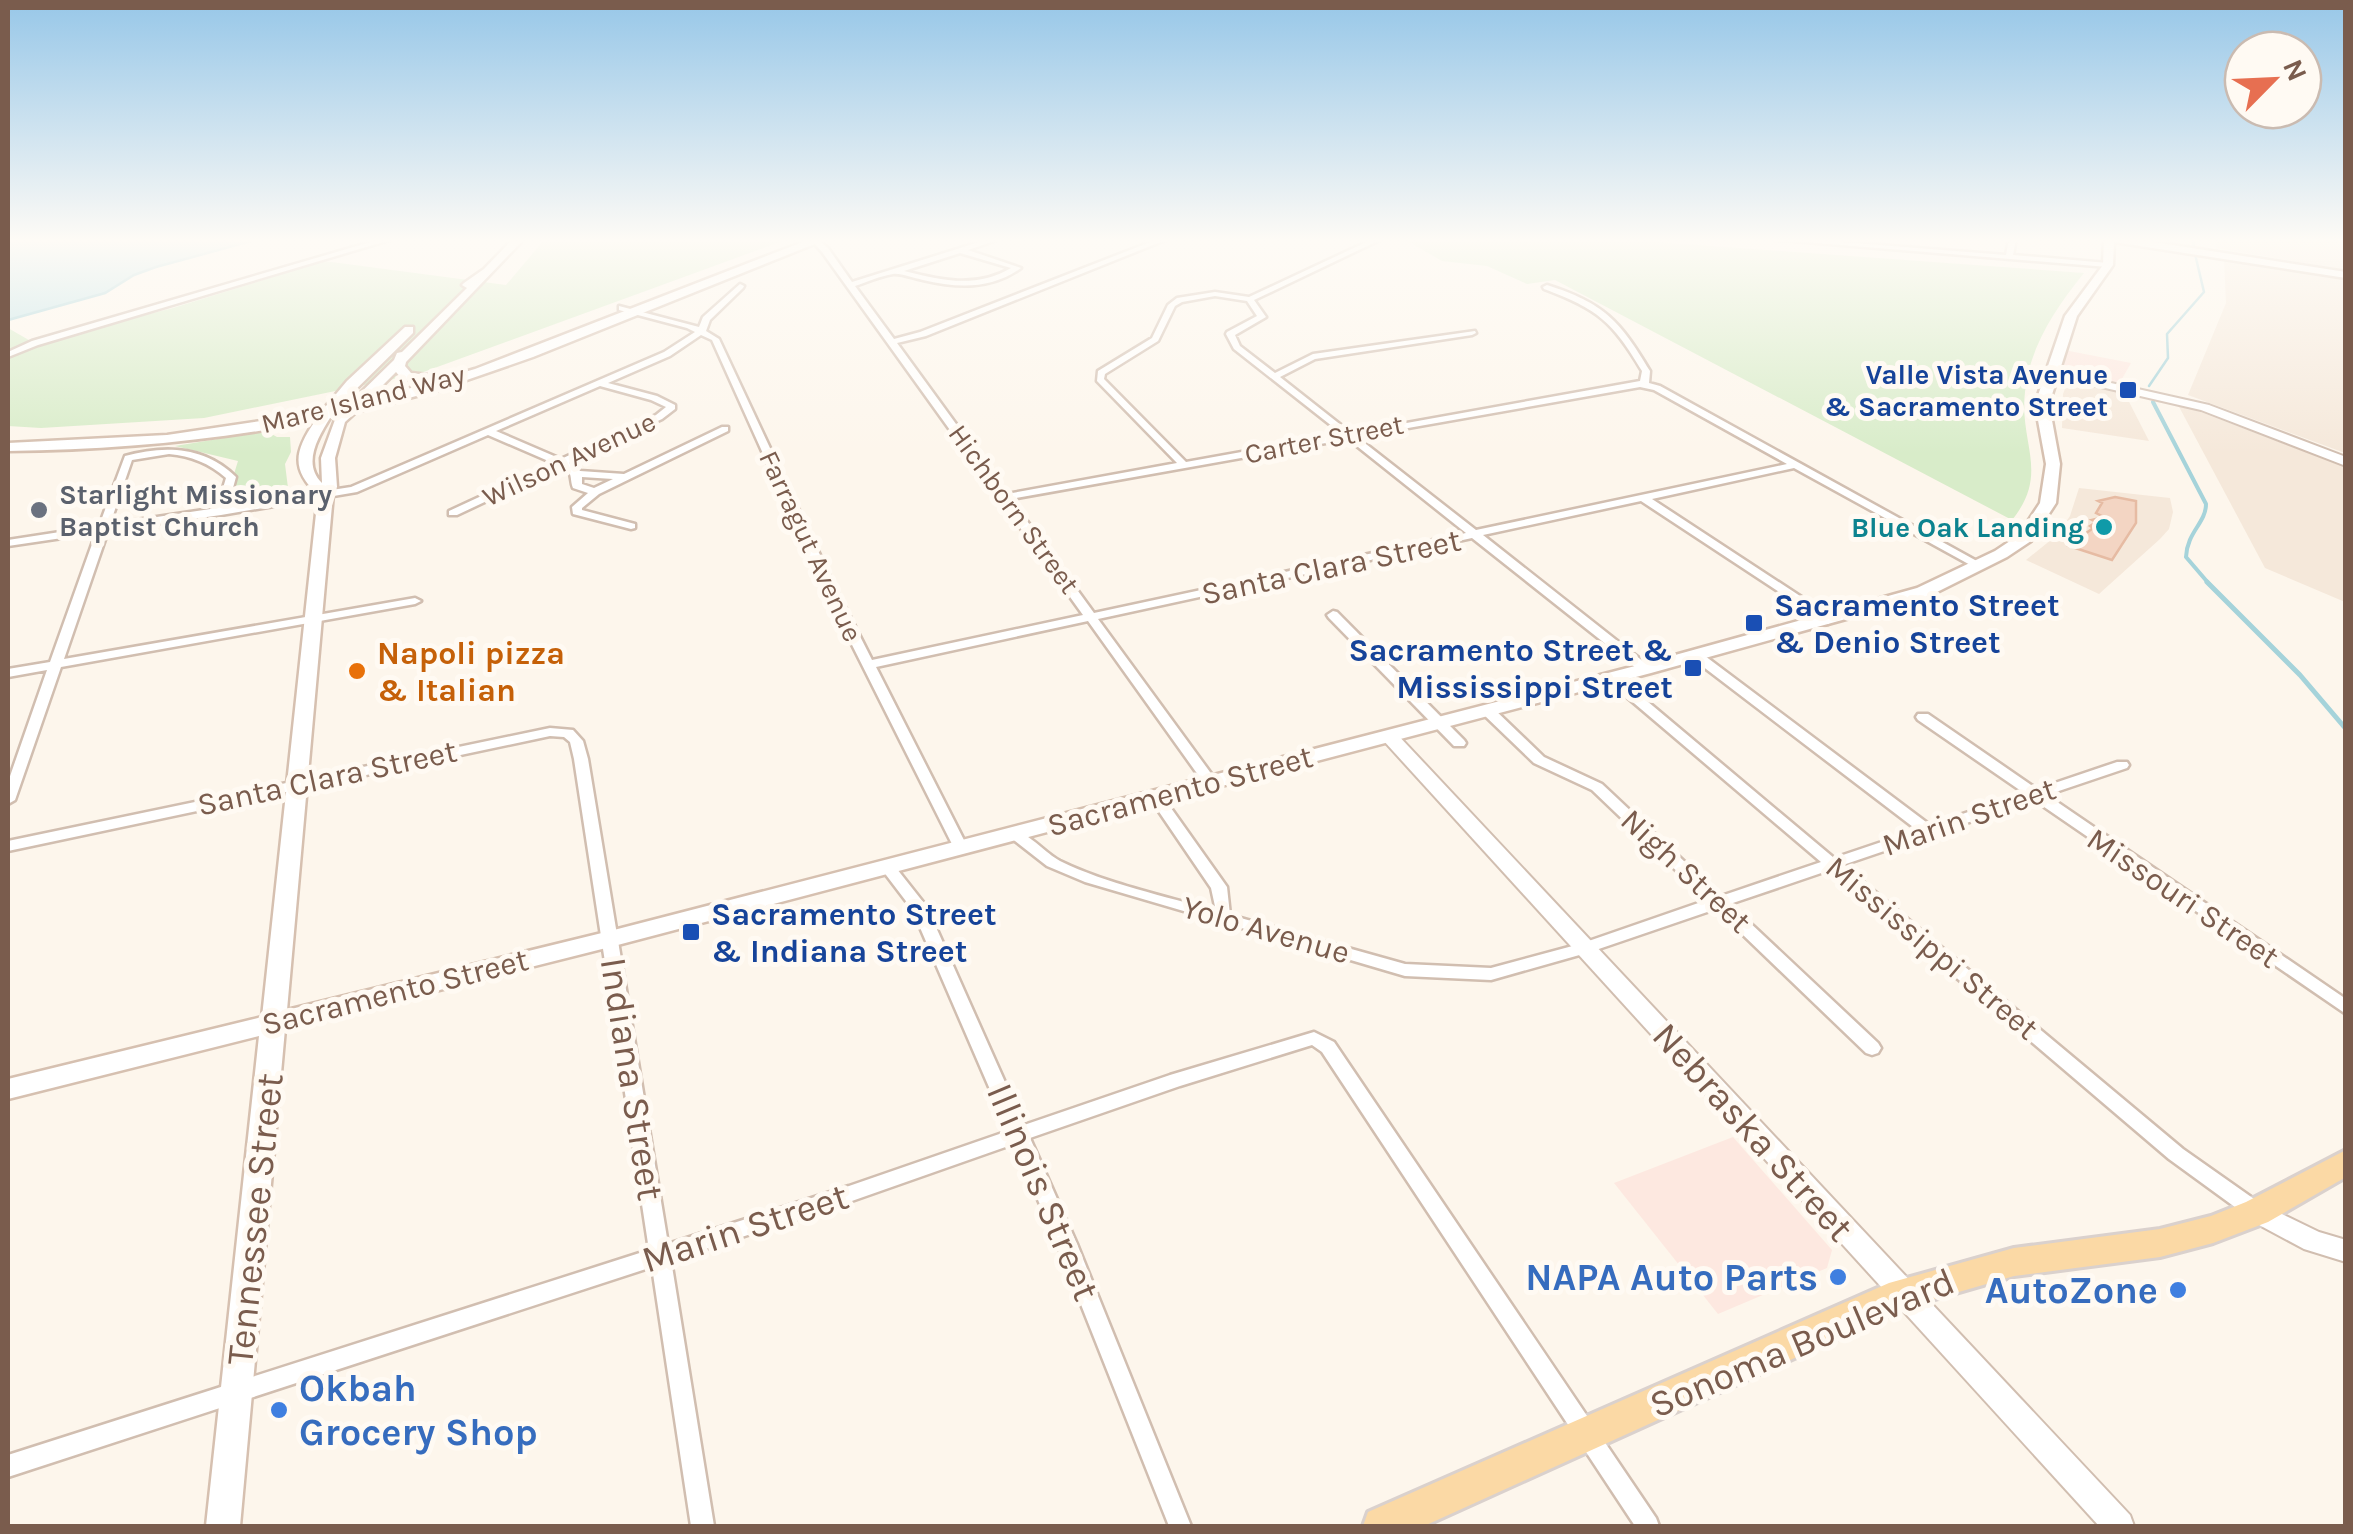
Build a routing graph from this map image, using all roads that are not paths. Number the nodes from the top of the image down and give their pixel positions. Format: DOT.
graph roads {
  1 [pos="146,311"];
  2 [pos="432,311"];
  3 [pos="450,311"];
  4 [pos="627,311"];
  5 [pos="628,311"];
  6 [pos="631,311"];
  7 [pos="716,311"];
  8 [pos="868,311"];
  9 [pos="983,311"];
  10 [pos="1170,311"];
  11 [pos="1257,311"];
  12 [pos="1600,311"];
  13 [pos="2075,311"];
  14 [pos="702,331"];
  15 [pos="1472,332"];
  16 [pos="891,342"];
  17 [pos="1114,352"];
  18 [pos="8,355"];
  19 [pos="1130,355"];
  20 [pos="401,356"];
  21 [pos="2053,372"];
  22 [pos="1275,376"];
  23 [pos="358,379"];
  24 [pos="431,379"];
  25 [pos="600,384"];
  26 [pos="1644,384"];
  27 [pos="354,404"];
  28 [pos="328,409"];
  29 [pos="253,423"];
  30 [pos="724,429"];
  31 [pos="488,430"];
  32 [pos="1348,434"];
  33 [pos="8,439"];
  34 [pos="308,444"];
  35 [pos="8,447"];
  36 [pos="2346,462"];
  37 [pos="560,463"];
  38 [pos="1794,465"];
  39 [pos="1184,466"];
  40 [pos="577,474"];
  41 [pos="625,477"];
  42 [pos="596,492"];
  43 [pos="326,494"];
  44 [pos="1005,498"];
  45 [pos="1646,499"];
  46 [pos="221,512"];
  47 [pos="453,513"];
  48 [pos="631,526"];
  49 [pos="103,530"];
  50 [pos="1478,536"];
  51 [pos="8,543"];
  52 [pos="1978,565"];
  53 [pos="414,601"];
  54 [pos="1333,615"];
  55 [pos="1092,616"];
  56 [pos="316,617"];
  57 [pos="1828,620"];
  58 [pos="1697,656"];
  59 [pos="56,664"];
  60 [pos="867,665"];
  61 [pos="1645,670"];
  62 [pos="8,673"];
  63 [pos="1612,678"];
  64 [pos="1488,711"];
  65 [pos="1924,717"];
  66 [pos="1438,724"];
  67 [pos="1389,736"];
  68 [pos="1460,743"];
  69 [pos="2122,766"];
  70 [pos="1211,783"];
  71 [pos="297,784"];
  72 [pos="2035,795"];
  73 [pos="1156,797"];
  74 [pos="8,800"];
  75 [pos="589,808"];
  76 [pos="1928,830"];
  77 [pos="1012,834"];
  78 [pos="957,841"];
  79 [pos="8,846"];
  80 [pos="898,864"];
  81 [pos="1832,864"];
  82 [pos="1720,902"];
  83 [pos="1220,918"];
  84 [pos="610,939"];
  85 [pos="1584,948"];
  86 [pos="1532,965"];
  87 [pos="2346,1008"];
  88 [pos="275,1023"];
  89 [pos="1872,1048"];
  90 [pos="8,1089"];
  91 [pos="1019,1135"];
  92 [pos="2346,1162"];
  93 [pos="2257,1212"];
  94 [pos="2346,1251"];
  95 [pos="660,1256"];
  96 [pos="1902,1294"];
  97 [pos="237,1392"];
  98 [pos="1587,1435"];
  99 [pos="8,1466"];
  100 [pos="222,1526"];
  101 [pos="703,1526"];
  102 [pos="1180,1526"];
  103 [pos="1382,1526"];
  104 [pos="1648,1526"];
  105 [pos="2119,1526"];
  1 -- 18 [label="street"];
  2 -- 23 [label="main road"];
  3 -- 20 [label="main road"];
  4 -- 24 [label="main road, Mare Island Way"];
  5 -- 27 [label="main road, Mare Island Way"];
  6 -- 14 [label="street"];
  7 -- 14 [label="street, Wilson Avenue"];
  8 -- 16 [label="street, Hichborn Street"];
  9 -- 16 [label="street"];
  10 -- 19 [label="street"];
  11 -- 22 [label="street"];
  12 -- 26 [label="street"];
  13 -- 21 [label="main road, Sacramento Street"];
  14 -- 25 [label="street, Wilson Avenue"];
  14 -- 60 [label="street, Farragut Avenue"];
  15 -- 22 [label="street"];
  16 -- 44 [label="street, Hichborn Street"];
  17 -- 19 [label="street"];
  19 -- 39 [label="street"];
  20 -- 24 [label="main road"];
  20 -- 27 [label="main road"];
  21 -- 36 [label="street"];
  21 -- 52 [label="main road, Sacramento Street"];
  22 -- 32 [label="street"];
  23 -- 28 [label="main road"];
  23 -- 29 [label="main road"];
  24 -- 27 [label="main road, Mare Island Way"];
  25 -- 31 [label="street"];
  25 -- 37 [label="street, Wilson Avenue"];
  26 -- 32 [label="street, Carter Street"];
  26 -- 38 [label="street"];
  27 -- 28 [label="main road, Mare Island Way"];
  27 -- 43 [label="main road, Tennessee Street"];
  28 -- 29 [label="main road, Mare Island Way"];
  28 -- 34 [label="main road"];
  29 -- 33 [label="main road, Mare Island Way"];
  29 -- 34 [label="main road"];
  29 -- 35 [label="main road, Mare Island Way"];
  30 -- 41 [label="street"];
  31 -- 37 [label="street"];
  31 -- 43 [label="street"];
  32 -- 39 [label="street, Carter Street"];
  32 -- 50 [label="street"];
  34 -- 43 [label="main road, Tennessee Street"];
  37 -- 40 [label="street"];
  37 -- 47 [label="street, Wilson Avenue"];
  38 -- 45 [label="street, Santa Clara Street"];
  38 -- 52 [label="street"];
  39 -- 44 [label="street, Carter Street"];
  40 -- 41 [label="street"];
  40 -- 42 [label="street"];
  41 -- 42 [label="street"];
  42 -- 48 [label="street"];
  43 -- 46 [label="street"];
  43 -- 56 [label="main road, Tennessee Street"];
  44 -- 55 [label="street, Hichborn Street"];
  45 -- 50 [label="street, Santa Clara Street"];
  45 -- 57 [label="street"];
  46 -- 49 [label="street"];
  46 -- 49 [label="street"];
  49 -- 51 [label="street"];
  49 -- 59 [label="street"];
  50 -- 55 [label="street, Santa Clara Street"];
  50 -- 61 [label="street"];
  52 -- 57 [label="main road, Sacramento Street"];
  53 -- 56 [label="street"];
  54 -- 66 [label="street"];
  55 -- 60 [label="street, Santa Clara Street"];
  55 -- 70 [label="street, Hichborn Street"];
  56 -- 59 [label="street"];
  56 -- 71 [label="main road, Tennessee Street"];
  57 -- 58 [label="main road, Sacramento Street"];
  58 -- 61 [label="main road, Sacramento Street"];
  58 -- 76 [label="street"];
  59 -- 62 [label="street"];
  59 -- 74 [label="street"];
  60 -- 78 [label="street, Farragut Avenue"];
  61 -- 63 [label="main road, Sacramento Street"];
  63 -- 64 [label="main road, Sacramento Street"];
  63 -- 81 [label="street, Mississippi Street"];
  64 -- 66 [label="main road, Sacramento Street"];
  64 -- 82 [label="street, Nigh Street"];
  65 -- 72 [label="street, Missouri Street"];
  66 -- 67 [label="main road, Sacramento Street"];
  66 -- 68 [label="street"];
  67 -- 70 [label="main road, Sacramento Street"];
  67 -- 85 [label="street, Nebraska Street"];
  69 -- 72 [label="street, Marin Street"];
  70 -- 73 [label="main road, Sacramento Street"];
  71 -- 75 [label="street, Santa Clara Street"];
  71 -- 79 [label="street, Santa Clara Street"];
  71 -- 88 [label="main road, Tennessee Street"];
  72 -- 76 [label="street, Marin Street"];
  72 -- 87 [label="street, Missouri Street"];
  73 -- 77 [label="main road, Sacramento Street"];
  73 -- 83 [label="street"];
  75 -- 84 [label="street, Indiana Street"];
  76 -- 81 [label="street, Marin Street"];
  77 -- 78 [label="main road, Sacramento Street"];
  77 -- 83 [label="street, Yolo Avenue"];
  78 -- 80 [label="main road, Sacramento Street"];
  80 -- 84 [label="main road, Sacramento Street"];
  80 -- 91 [label="street, Illinois Street"];
  81 -- 82 [label="street, Marin Street"];
  81 -- 93 [label="street, Mississippi Street"];
  82 -- 85 [label="street, Marin Street"];
  82 -- 89 [label="street, Nigh Street"];
  83 -- 86 [label="street, Yolo Avenue"];
  84 -- 88 [label="main road, Sacramento Street"];
  84 -- 95 [label="street, Indiana Street"];
  85 -- 86 [label="street, Marin Street"];
  85 -- 96 [label="street, Nebraska Street"];
  88 -- 90 [label="main road, Sacramento Street"];
  88 -- 97 [label="main road, Tennessee Street"];
  91 -- 95 [label="street, Marin Street"];
  91 -- 98 [label="street, Marin Street"];
  91 -- 102 [label="street, Illinois Street"];
  92 -- 93 [label="main road, Sonoma Boulevard"];
  93 -- 94 [label="street"];
  93 -- 96 [label="main road, Sonoma Boulevard"];
  95 -- 97 [label="street, Marin Street"];
  95 -- 101 [label="street, Indiana Street"];
  96 -- 98 [label="main road, Sonoma Boulevard"];
  96 -- 105 [label="street, Nebraska Street"];
  97 -- 99 [label="street, Marin Street"];
  97 -- 100 [label="main road, Tennessee Street"];
  98 -- 103 [label="main road, Sonoma Boulevard"];
  98 -- 104 [label="street"];
}
